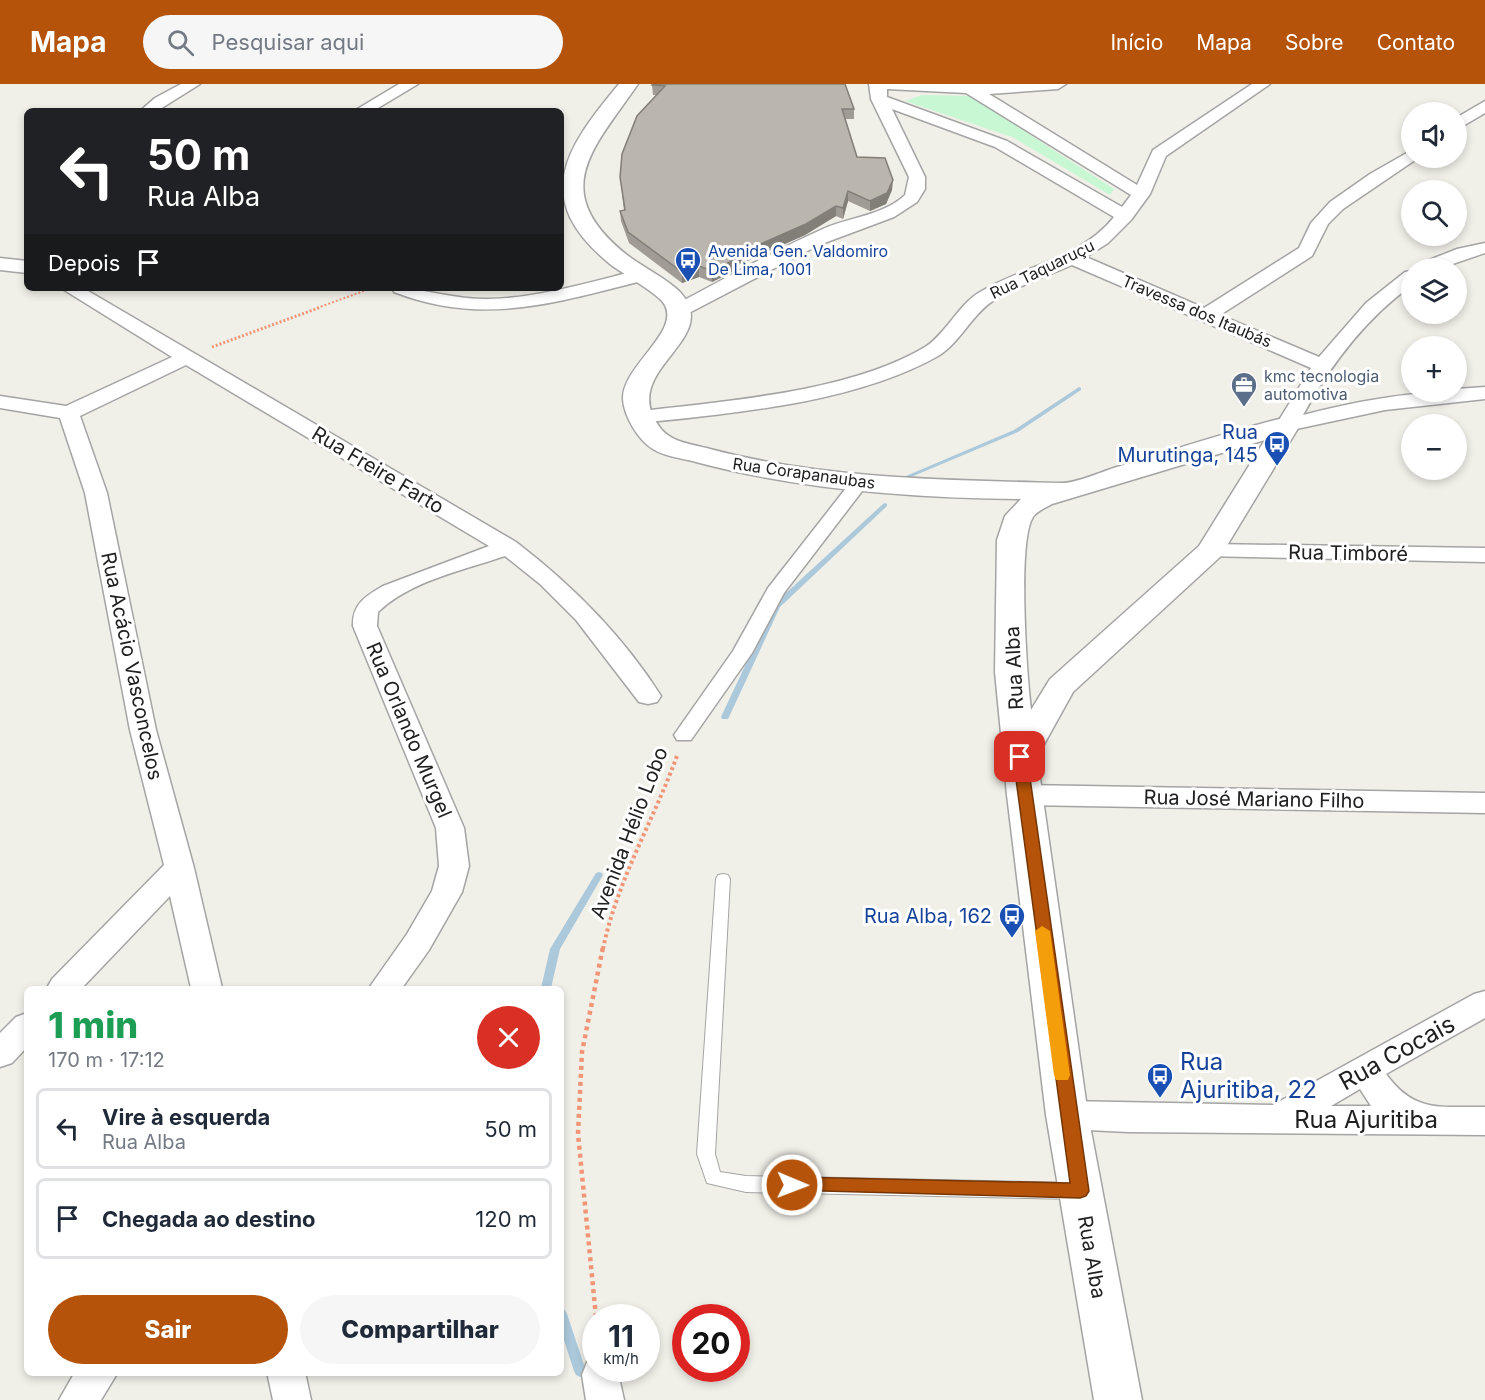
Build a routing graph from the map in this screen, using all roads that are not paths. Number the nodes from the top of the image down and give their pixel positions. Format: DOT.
graph roads {
  1 [pos="192,84"];
  2 [pos="410,84"];
  3 [pos="629,84"];
  4 [pos="646,84"];
  5 [pos="1058,84"];
  6 [pos="1262,84"];
  7 [pos="878,88"];
  8 [pos="972,90"];
  9 [pos="1485,106"];
  10 [pos="152,108"];
  11 [pos="367,108"];
  12 [pos="1467,118"];
  13 [pos="1401,163"];
  14 [pos="594,182"];
  15 [pos="1141,194"];
  16 [pos="602,213"];
  17 [pos="1125,216"];
  18 [pos="1485,248"];
  19 [pos="610,251"];
  20 [pos="1072,258"];
  21 [pos="1454,258"];
  22 [pos="0,264"];
  23 [pos="1467,266"];
  24 [pos="1485,266"];
  25 [pos="24,267"];
  26 [pos="639,276"];
  27 [pos="1401,283"];
  28 [pos="75,291"];
  29 [pos="409,291"];
  30 [pos="680,310"];
  31 [pos="1206,315"];
  32 [pos="188,357"];
  33 [pos="1321,365"];
  34 [pos="1309,384"];
  35 [pos="1485,393"];
  36 [pos="0,402"];
  37 [pos="1361,406"];
  38 [pos="69,413"];
  39 [pos="641,417"];
  40 [pos="1280,437"];
  41 [pos="861,482"];
  42 [pos="926,488"];
  43 [pos="1063,490"];
  44 [pos="1011,540"];
  45 [pos="508,547"];
  46 [pos="1210,551"];
  47 [pos="1485,555"];
  48 [pos="1011,672"];
  49 [pos="1062,686"];
  50 [pos="648,696"];
  51 [pos="684,735"];
  52 [pos="1020,757"];
  53 [pos="1024,795"];
  54 [pos="1485,803"];
  55 [pos="179,868"];
  56 [pos="723,879"];
  57 [pos="65,986"];
  58 [pos="206,986"];
  59 [pos="386,986"];
  60 [pos="1485,1003"];
  61 [pos="24,1029"];
  62 [pos="0,1054"];
  63 [pos="1365,1071"];
  64 [pos="1067,1115"];
  65 [pos="1277,1120"];
  66 [pos="1420,1121"];
  67 [pos="1485,1121"];
  68 [pos="1080,1191"];
  69 [pos="96,1376"];
  70 [pos="287,1376"];
  71 [pos="78,1400"];
  72 [pos="292,1400"];
  73 [pos="1118,1400"];
  1 -- 10 [label="street"];
  2 -- 11 [label="street"];
  3 -- 19 [label="street"];
  4 -- 14 [label="street"];
  5 -- 8 [label="street"];
  6 -- 15 [label="street, Rua Taquaruçu"];
  7 -- 8 [label="street"];
  7 -- 17 [label="street"];
  7 -- 30 [label="street"];
  8 -- 15 [label="street"];
  9 -- 12 [label="street"];
  13 -- 31 [label="street"];
  15 -- 17 [label="street, Rua Taquaruçu"];
  16 -- 19 [label="street"];
  17 -- 20 [label="street, Rua Taquaruçu"];
  18 -- 21 [label="street"];
  19 -- 26 [label="street"];
  20 -- 31 [label="street, Travessa dos Itaubás"];
  20 -- 39 [label="street, Rua Taquaruçu"];
  22 -- 25 [label="street"];
  23 -- 24 [label="street"];
  26 -- 29 [label="street"];
  26 -- 30 [label="street"];
  27 -- 33 [label="street"];
  28 -- 32 [label="street, Rua Freire Farto"];
  30 -- 39 [label="street, Rua Corapanaubas"];
  31 -- 33 [label="street, Travessa dos Itaubás"];
  32 -- 38 [label="street"];
  32 -- 45 [label="street, Rua Freire Farto"];
  33 -- 34 [label="street"];
  34 -- 37 [label="street"];
  34 -- 40 [label="street"];
  35 -- 37 [label="street"];
  36 -- 38 [label="street"];
  37 -- 40 [label="street"];
  38 -- 55 [label="street, Rua Acácio Vasconcelos"];
  39 -- 41 [label="street, Rua Corapanaubas"];
  40 -- 43 [label="street"];
  40 -- 46 [label="street"];
  41 -- 42 [label="street, Rua Corapanaubas"];
  41 -- 51 [label="street"];
  42 -- 43 [label="street, Rua Corapanaubas"];
  42 -- 44 [label="street, Rua Corapanaubas"];
  43 -- 44 [label="street"];
  44 -- 48 [label="street, Rua Alba"];
  45 -- 50 [label="street, Rua Freire Farto"];
  45 -- 59 [label="street, Rua Orlando Murgel"];
  46 -- 47 [label="street, Rua Timboré"];
  46 -- 49 [label="street"];
  48 -- 49 [label="street"];
  48 -- 52 [label="street, Rua Alba"];
  49 -- 52 [label="street"];
  52 -- 53 [label="street, Rua Alba"];
  53 -- 54 [label="street, Rua José Mariano Filho"];
  53 -- 64 [label="street, Rua Alba"];
  55 -- 57 [label="street"];
  55 -- 58 [label="street, Rua Acácio Vasconcelos"];
  56 -- 68 [label="lane"];
  60 -- 63 [label="street, Rua Cocais"];
  61 -- 62 [label="street"];
  63 -- 65 [label="street, Rua Cocais"];
  63 -- 66 [label="street"];
  64 -- 65 [label="street, Rua Ajuritiba"];
  64 -- 68 [label="street, Rua Alba"];
  65 -- 66 [label="street, Rua Ajuritiba"];
  66 -- 67 [label="street, Rua Ajuritiba"];
  68 -- 73 [label="street, Rua Alba"];
  69 -- 71 [label="street"];
  70 -- 72 [label="street"];
}
